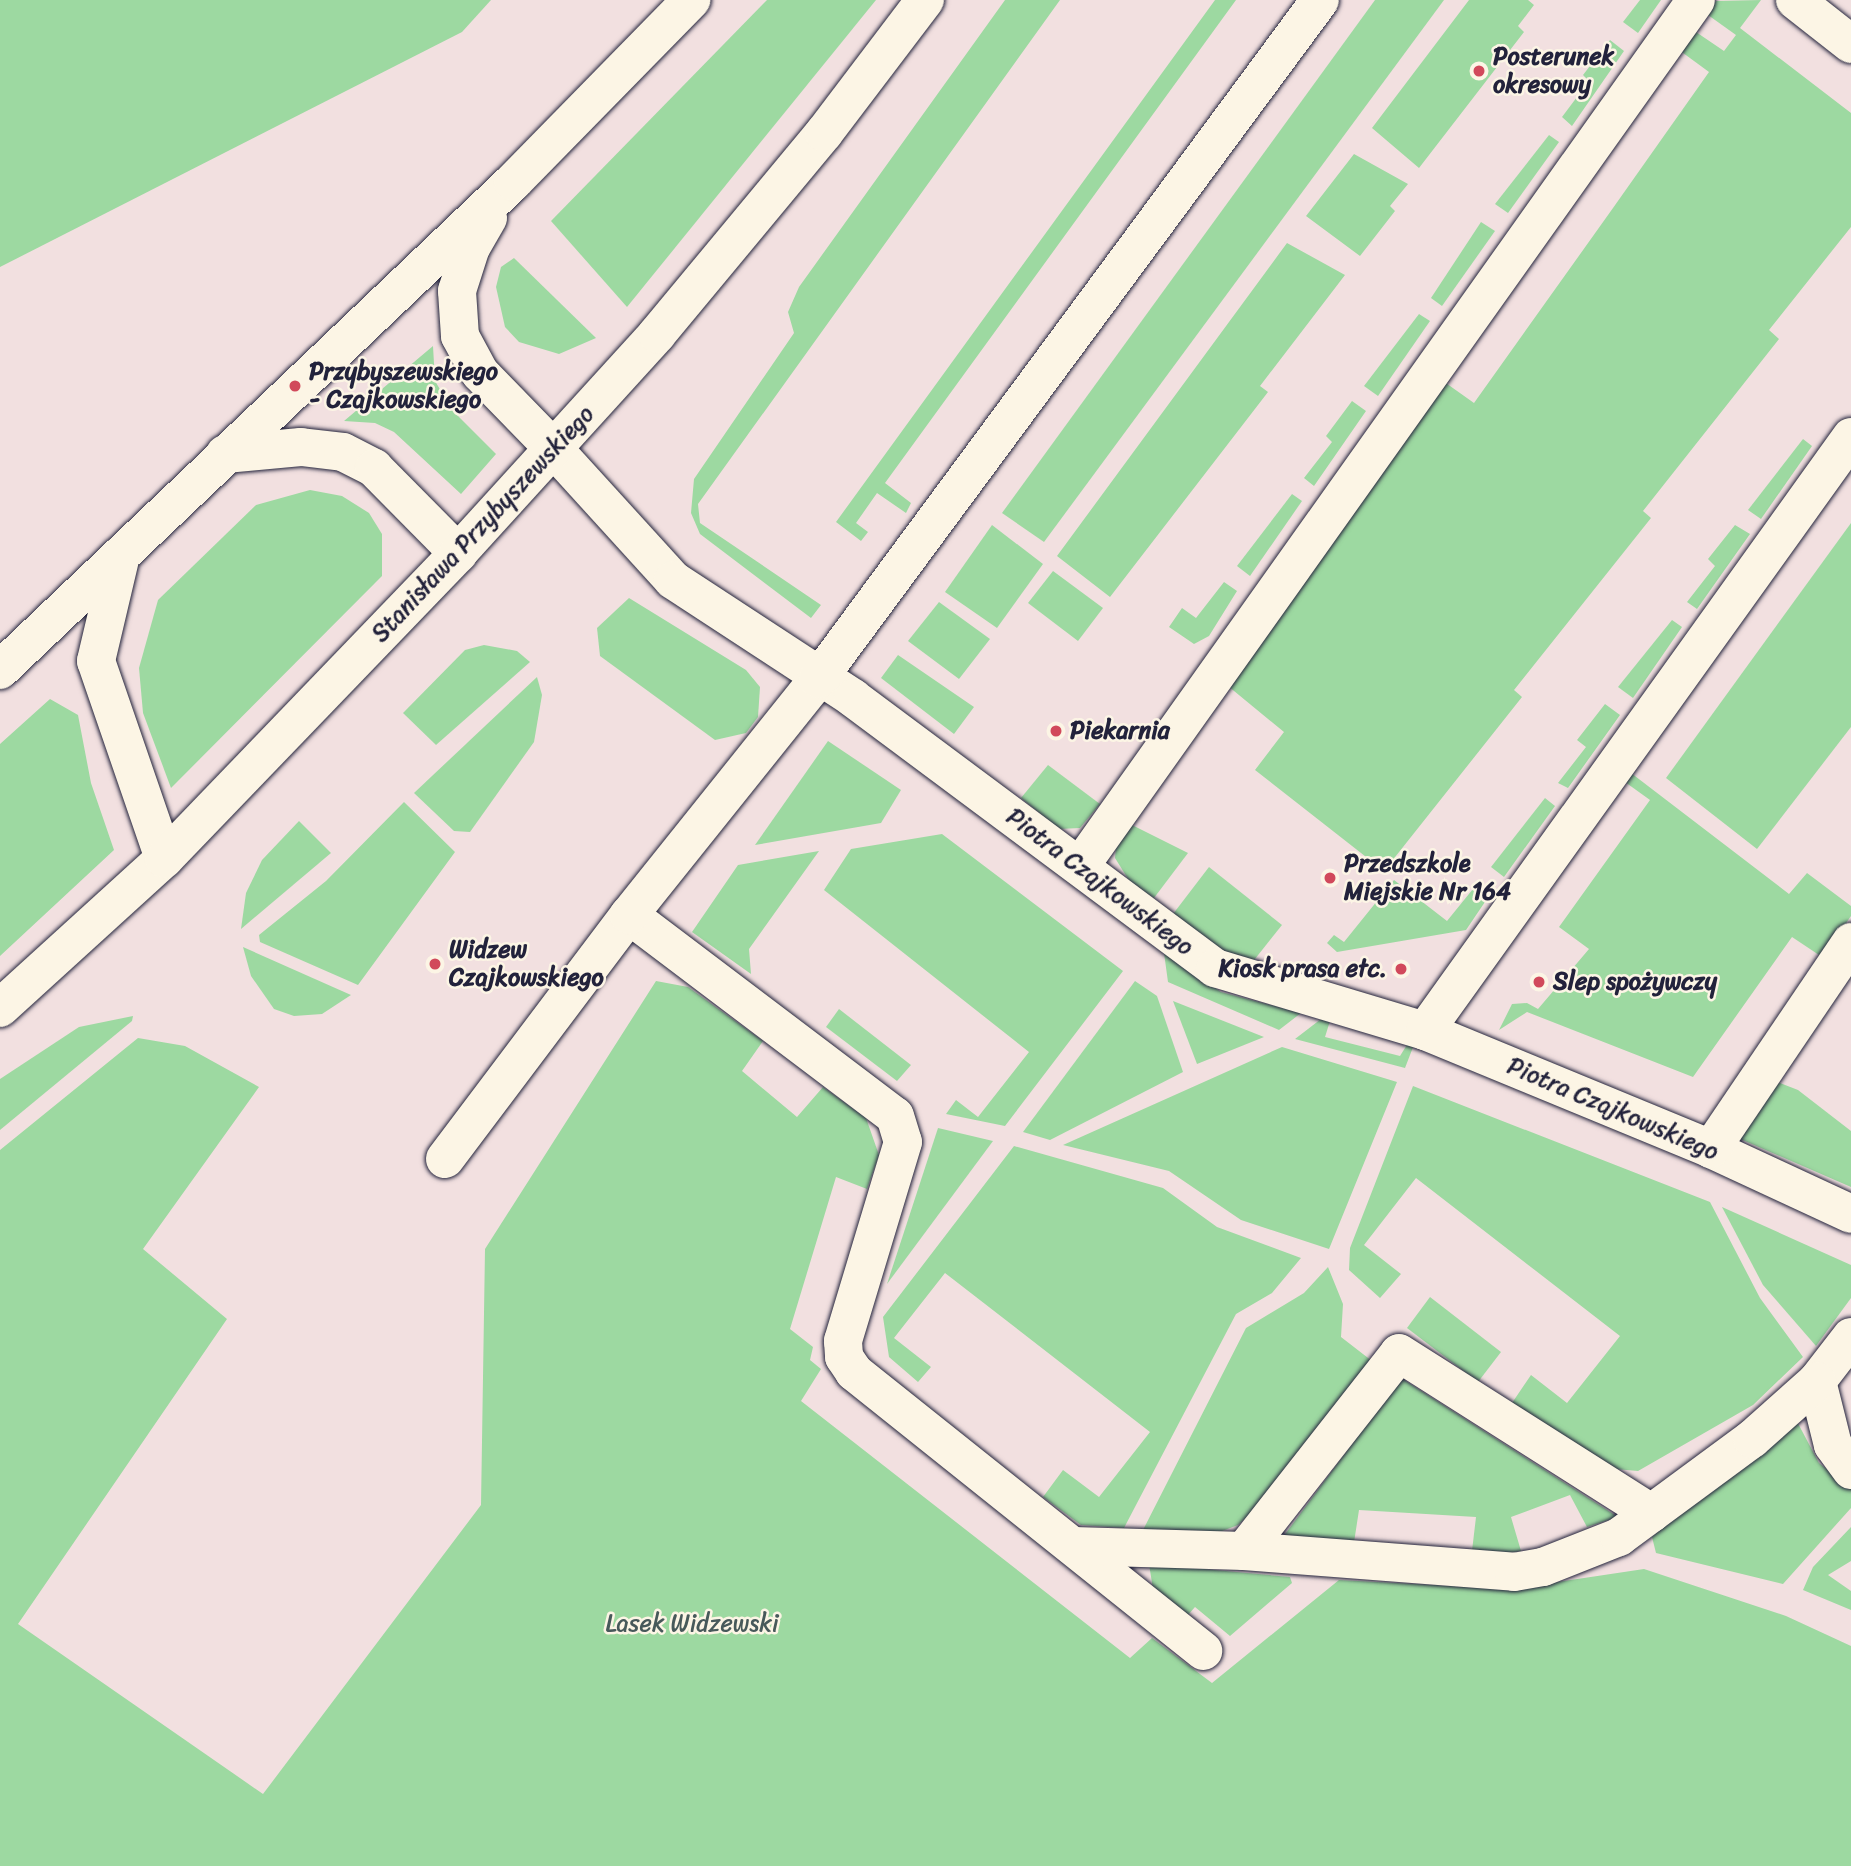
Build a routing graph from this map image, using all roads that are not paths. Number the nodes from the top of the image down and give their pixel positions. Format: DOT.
graph roads {
  1 [pos="691,0"];
  2 [pos="925,0"];
  3 [pos="1320,0"];
  4 [pos="1696,0"];
  5 [pos="1795,0"];
  6 [pos="1851,44"];
  7 [pos="495,200"];
  8 [pos="1851,437"];
  9 [pos="553,448"];
  10 [pos="225,454"];
  11 [pos="122,553"];
  12 [pos="458,553"];
  13 [pos="0,670"];
  14 [pos="818,679"];
  15 [pos="164,859"];
  16 [pos="1081,865"];
  17 [pos="629,915"];
  18 [pos="1851,942"];
  19 [pos="0,1009"];
  20 [pos="1425,1031"];
  21 [pos="1711,1149"];
  22 [pos="445,1159"];
  23 [pos="1851,1214"];
  24 [pos="1851,1337"];
  25 [pos="1817,1381"];
  26 [pos="1851,1471"];
  27 [pos="1651,1513"];
  28 [pos="1073,1546"];
  29 [pos="1244,1550"];
  30 [pos="1203,1651"];
  1 -- 7 [label="street"];
  2 -- 9 [label="street, Stanisława Przybyszewskiego"];
  3 -- 14 [label="street"];
  4 -- 16 [label="street"];
  5 -- 6 [label="street"];
  7 -- 9 [label="street, Piotra Czajkowskiego"];
  7 -- 10 [label="street"];
  8 -- 20 [label="street"];
  9 -- 12 [label="street, Stanisława Przybyszewskiego"];
  9 -- 14 [label="street, Piotra Czajkowskiego"];
  10 -- 11 [label="street"];
  10 -- 12 [label="street"];
  11 -- 13 [label="street"];
  11 -- 15 [label="street"];
  12 -- 15 [label="street, Stanisława Przybyszewskiego"];
  14 -- 16 [label="street, Piotra Czajkowskiego"];
  14 -- 17 [label="street"];
  15 -- 19 [label="street, Stanisława Przybyszewskiego"];
  16 -- 20 [label="street, Piotra Czajkowskiego"];
  17 -- 22 [label="street"];
  17 -- 28 [label="street"];
  18 -- 21 [label="street"];
  20 -- 21 [label="street, Piotra Czajkowskiego"];
  21 -- 23 [label="street, Piotra Czajkowskiego"];
  24 -- 25 [label="street"];
  25 -- 26 [label="street"];
  25 -- 27 [label="street"];
  27 -- 29 [label="street"];
  27 -- 29 [label="street"];
  28 -- 29 [label="street"];
  28 -- 30 [label="street"];
}
